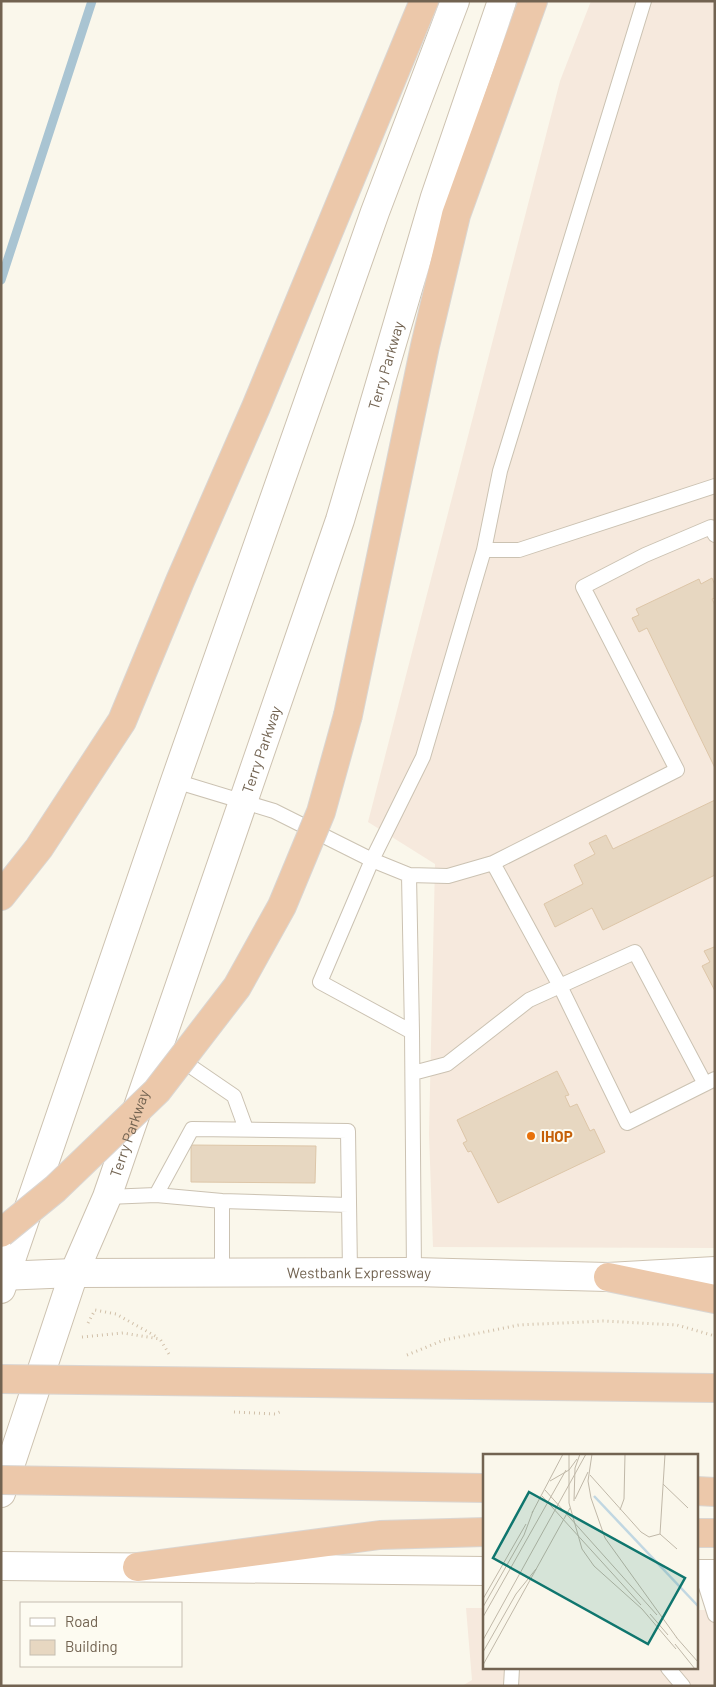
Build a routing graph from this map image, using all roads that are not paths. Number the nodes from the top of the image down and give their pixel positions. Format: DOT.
graph roads {
  1 [pos="424,1"];
  2 [pos="455,1"];
  3 [pos="502,1"];
  4 [pos="533,1"];
  5 [pos="644,1"];
  6 [pos="715,486"];
  7 [pos="715,535"];
  8 [pos="484,550"];
  9 [pos="175,781"];
  10 [pos="244,804"];
  11 [pos="372,860"];
  12 [pos="493,863"];
  13 [pos="409,875"];
  14 [pos="1,896"];
  15 [pos="560,986"];
  16 [pos="412,1032"];
  17 [pos="160,1045"];
  18 [pos="413,1073"];
  19 [pos="710,1082"];
  20 [pos="246,1129"];
  21 [pos="156,1195"];
  22 [pos="107,1197"];
  23 [pos="222,1201"];
  24 [pos="348,1206"];
  25 [pos="1,1233"];
  26 [pos="715,1271"];
  27 [pos="350,1272"];
  28 [pos="414,1272"];
  29 [pos="74,1273"];
  30 [pos="222,1273"];
  31 [pos="608,1277"];
  32 [pos="3,1281"];
  33 [pos="715,1299"];
  34 [pos="1,1379"];
  35 [pos="715,1388"];
  36 [pos="1,1480"];
  37 [pos="483,1488"];
  38 [pos="698,1492"];
  39 [pos="715,1492"];
  40 [pos="1,1493"];
  41 [pos="483,1532"];
  42 [pos="698,1533"];
  43 [pos="715,1533"];
  44 [pos="1,1566"];
  45 [pos="137,1567"];
  46 [pos="483,1571"];
  47 [pos="704,1574"];
  48 [pos="715,1615"];
  49 [pos="512,1670"];
  50 [pos="670,1670"];
  51 [pos="511,1686"];
  52 [pos="683,1686"];
  1 -- 14 [label="highway"];
  2 -- 9 [label="street"];
  3 -- 10 [label="street, Terry Parkway"];
  4 -- 25 [label="highway, bridge"];
  5 -- 8 [label="lane"];
  6 -- 8 [label="lane"];
  7 -- 12 [label="lane"];
  8 -- 11 [label="lane"];
  9 -- 10 [label="lane"];
  9 -- 32 [label="street"];
  10 -- 11 [label="lane"];
  10 -- 17 [label="street, Terry Parkway"];
  11 -- 13 [label="lane"];
  11 -- 16 [label="lane"];
  12 -- 13 [label="lane"];
  12 -- 15 [label="lane"];
  13 -- 16 [label="lane"];
  15 -- 18 [label="lane"];
  15 -- 19 [label="lane"];
  15 -- 19 [label="lane"];
  16 -- 18 [label="lane"];
  17 -- 20 [label="lane"];
  17 -- 22 [label="street, Terry Parkway"];
  18 -- 28 [label="lane"];
  20 -- 21 [label="lane"];
  20 -- 24 [label="lane"];
  21 -- 22 [label="lane"];
  21 -- 23 [label="lane"];
  22 -- 29 [label="street, Terry Parkway"];
  23 -- 24 [label="lane"];
  23 -- 30 [label="lane"];
  24 -- 27 [label="lane"];
  26 -- 31 [label="street, Westbank Expressway"];
  27 -- 28 [label="street, Westbank Expressway"];
  27 -- 30 [label="street, Westbank Expressway"];
  28 -- 31 [label="street, Westbank Expressway"];
  29 -- 30 [label="street, Westbank Expressway"];
  29 -- 32 [label="street, Westbank Expressway"];
  29 -- 40 [label="street, Terry Parkway"];
  31 -- 33 [label="highway"];
  34 -- 35 [label="highway, bridge"];
  36 -- 37 [label="highway, bridge"];
  38 -- 39 [label="highway"];
  41 -- 45 [label="highway"];
  42 -- 43 [label="highway"];
  44 -- 45 [label="street"];
  45 -- 46 [label="street"];
  47 -- 48 [label="lane"];
  49 -- 51 [label="lane"];
  50 -- 52 [label="lane"];
}
